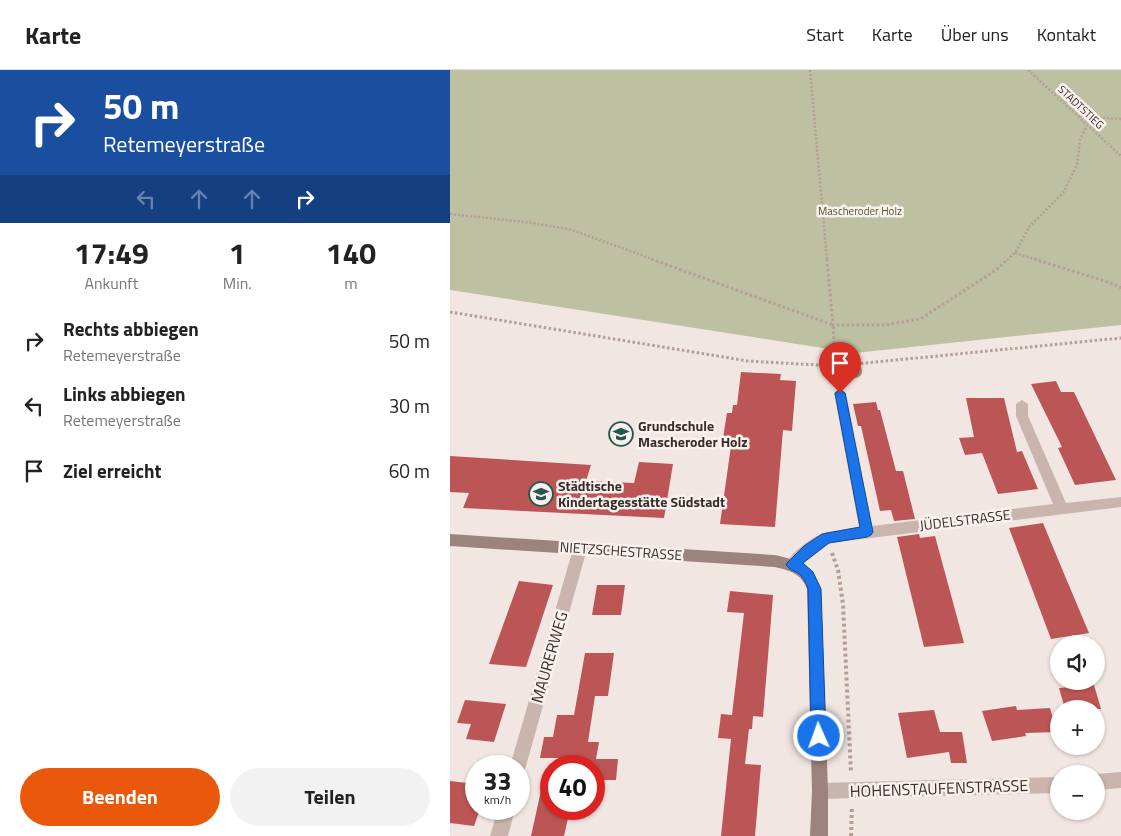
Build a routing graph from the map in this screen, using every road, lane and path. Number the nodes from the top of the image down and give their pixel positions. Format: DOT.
graph roads {
  1 [pos="810,70"];
  2 [pos="1028,70"];
  3 [pos="1078,116"];
  4 [pos="1121,119"];
  5 [pos="1087,124"];
  6 [pos="1121,156"];
  7 [pos="450,214"];
  8 [pos="1015,253"];
  9 [pos="1121,288"];
  10 [pos="450,312"];
  11 [pos="833,325"];
  12 [pos="1121,338"];
  13 [pos="835,366"];
  14 [pos="840,393"];
  15 [pos="1022,404"];
  16 [pos="1121,502"];
  17 [pos="1062,509"];
  18 [pos="867,532"];
  19 [pos="827,538"];
  20 [pos="450,540"];
  21 [pos="580,549"];
  22 [pos="792,564"];
  23 [pos="521,755"];
  24 [pos="1121,780"];
  25 [pos="1105,781"];
  26 [pos="1050,785"];
  27 [pos="852,790"];
  28 [pos="820,791"];
  29 [pos="503,820"];
  30 [pos="499,836"];
  31 [pos="819,836"];
  32 [pos="851,836"];
  1 -- 11 [label="path"];
  2 -- 3 [label="path, STADTSTIEG"];
  3 -- 4 [label="path"];
  3 -- 5 [label="path, STADTSTIEG"];
  5 -- 6 [label="path, STADTSTIEG"];
  5 -- 8 [label="path"];
  7 -- 11 [label="path"];
  8 -- 9 [label="path"];
  8 -- 11 [label="path"];
  10 -- 13 [label="path"];
  11 -- 13 [label="path"];
  12 -- 13 [label="path"];
  14 -- 18 [label="street"];
  15 -- 17 [label="street"];
  16 -- 17 [label="street, JÜDELSTRASSE"];
  17 -- 18 [label="street, JÜDELSTRASSE"];
  18 -- 19 [label="street, JÜDELSTRASSE"];
  19 -- 22 [label="street"];
  19 -- 27 [label="path"];
  20 -- 21 [label="street, NIETZSCHESTRASSE"];
  21 -- 22 [label="street, NIETZSCHESTRASSE"];
  21 -- 23 [label="street, MAURERWEG"];
  22 -- 28 [label="street"];
  24 -- 25 [label="street"];
  26 -- 27 [label="street, HOHENSTAUFENSTRASSE"];
  27 -- 28 [label="street, HOHENSTAUFENSTRASSE"];
  27 -- 32 [label="path"];
  28 -- 31 [label="street"];
  29 -- 30 [label="street"];
}
